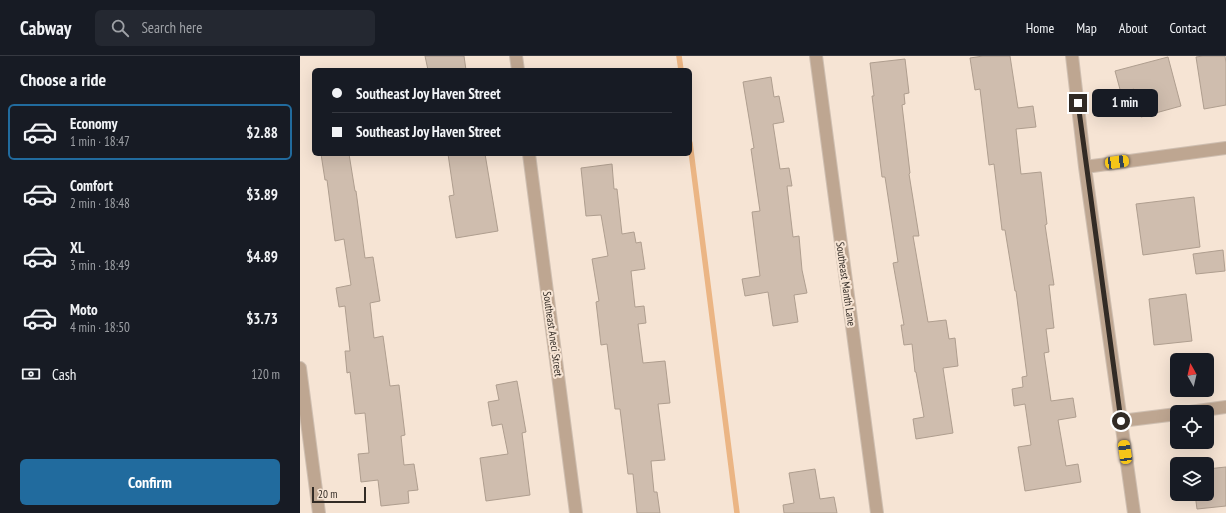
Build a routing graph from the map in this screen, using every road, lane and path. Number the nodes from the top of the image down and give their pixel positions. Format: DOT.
graph roads {
  1 [pos="516,56"];
  2 [pos="816,56"];
  3 [pos="1072,56"];
  4 [pos="518,68"];
  5 [pos="1226,148"];
  6 [pos="529,156"];
  7 [pos="1085,167"];
  8 [pos="300,368"];
  9 [pos="1226,407"];
  10 [pos="1214,409"];
  11 [pos="1170,415"];
  12 [pos="1121,421"];
  13 [pos="319,513"];
  14 [pos="576,513"];
  15 [pos="877,513"];
  16 [pos="1134,513"];
  1 -- 4 [label="street"];
  2 -- 15 [label="street, Southeast Manth Lane"];
  3 -- 7 [label="street"];
  5 -- 7 [label="street"];
  6 -- 14 [label="street, Southeast Aneci Street"];
  7 -- 12 [label="street"];
  8 -- 13 [label="street"];
  9 -- 10 [label="street"];
  11 -- 12 [label="street"];
  12 -- 16 [label="street"];
}
